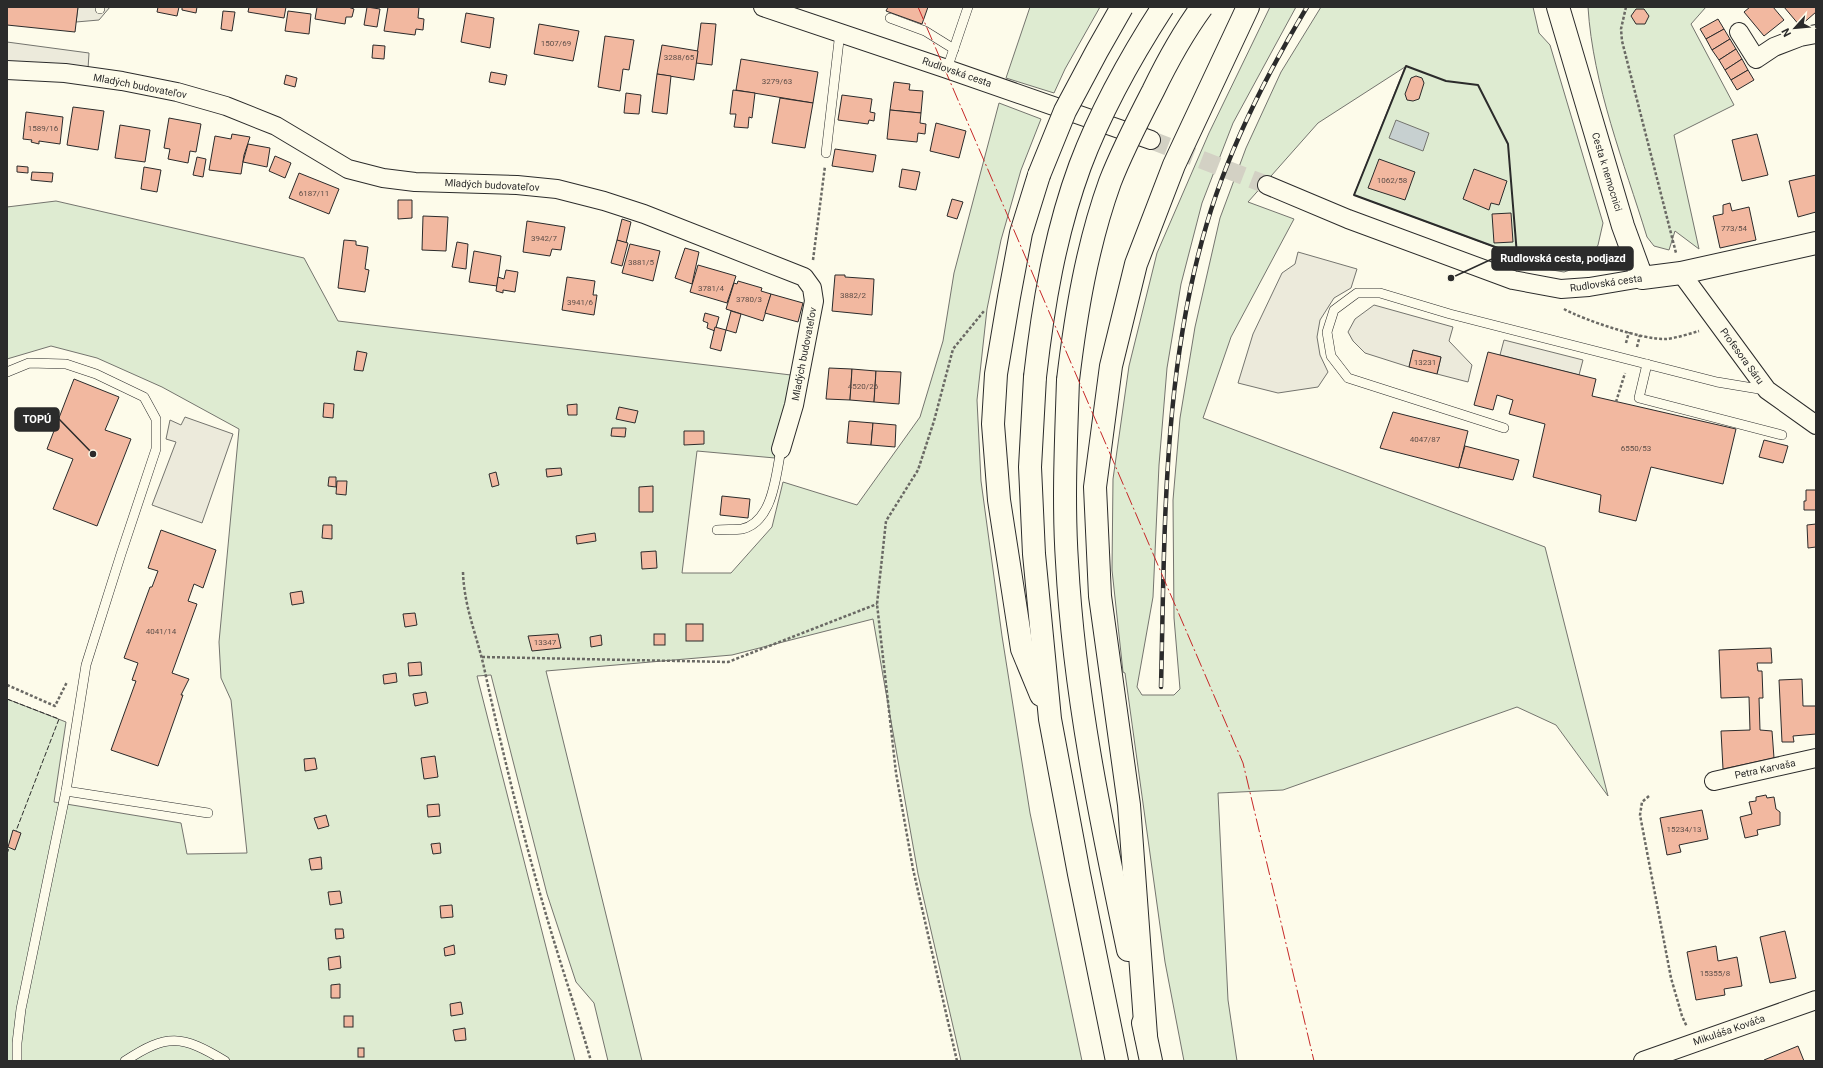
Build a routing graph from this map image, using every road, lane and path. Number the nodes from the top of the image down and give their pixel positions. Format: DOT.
graph roads {
  1 [pos="763,7"];
  2 [pos="968,7"];
  3 [pos="1122,7"];
  4 [pos="1162,7"];
  5 [pos="1202,7"];
  6 [pos="1248,7"];
  7 [pos="1558,7"];
  8 [pos="1572,7"];
  9 [pos="1626,7"];
  10 [pos="890,18"];
  11 [pos="840,32"];
  12 [pos="1739,32"];
  13 [pos="1816,34"];
  14 [pos="954,49"];
  15 [pos="1576,65"];
  16 [pos="947,69"];
  17 [pos="7,70"];
  18 [pos="1151,140"];
  19 [pos="826,153"];
  20 [pos="1266,184"];
  21 [pos="816,243"];
  22 [pos="1816,243"];
  23 [pos="1679,265"];
  24 [pos="1642,278"];
  25 [pos="986,304"];
  26 [pos="1562,308"];
  27 [pos="1718,324"];
  28 [pos="1629,359"];
  29 [pos="1647,364"];
  30 [pos="7,372"];
  31 [pos="1767,390"];
  32 [pos="1616,402"];
  33 [pos="1816,425"];
  34 [pos="1504,428"];
  35 [pos="1782,435"];
  36 [pos="781,449"];
  37 [pos="717,530"];
  38 [pos="463,572"];
  39 [pos="877,604"];
  40 [pos="482,657"];
  41 [pos="86,665"];
  42 [pos="7,685"];
  43 [pos="1050,719"];
  44 [pos="1816,758"];
  45 [pos="1714,781"];
  46 [pos="66,791"];
  47 [pos="1649,796"];
  48 [pos="208,813"];
  49 [pos="1816,1000"];
  50 [pos="1146,1036"];
  51 [pos="1694,1042"];
  52 [pos="1668,1057"];
  53 [pos="17,1061"];
  54 [pos="125,1061"];
  55 [pos="225,1061"];
  56 [pos="591,1061"];
  57 [pos="957,1061"];
  58 [pos="1117,1061"];
  59 [pos="1151,1061"];
  60 [pos="1643,1061"];
  1 -- 11 [label="street, Rudlovská cesta"];
  2 -- 14 [label="lane"];
  3 -- 43 [label="main road, bridge"];
  4 -- 43 [label="main road, bridge"];
  5 -- 50 [label="main road, bridge"];
  6 -- 50 [label="main road"];
  7 -- 15 [label="main road, Cesta k nemocnici"];
  8 -- 15 [label="main road, Cesta k nemocnici"];
  9 -- 23 [label="path"];
  10 -- 14 [label="lane"];
  11 -- 16 [label="street, Rudlovská cesta"];
  11 -- 19 [label="lane"];
  12 -- 13 [label="street"];
  14 -- 16 [label="lane"];
  15 -- 24 [label="main road, Cesta k nemocnici"];
  16 -- 18 [label="street, Rudlovská cesta"];
  17 -- 36 [label="street, Mladých budovateľov"];
  19 -- 21 [label="path"];
  20 -- 24 [label="street, Rudlovská cesta"];
  22 -- 23 [label="main road, Rudlovská cesta"];
  23 -- 24 [label="main road, Rudlovská cesta"];
  23 -- 27 [label="street, Profesora Sáru"];
  25 -- 39 [label="path"];
  26 -- 27 [label="path"];
  27 -- 31 [label="street, Profesora Sáru"];
  28 -- 29 [label="lane"];
  28 -- 32 [label="path"];
  28 -- 34 [label="lane"];
  29 -- 31 [label="lane"];
  29 -- 35 [label="lane"];
  30 -- 41 [label="lane"];
  31 -- 33 [label="street, Profesora Sáru"];
  36 -- 37 [label="lane"];
  38 -- 40 [label="path"];
  39 -- 40 [label="path"];
  39 -- 57 [label="path"];
  40 -- 56 [label="path"];
  41 -- 42 [label="path"];
  41 -- 46 [label="lane"];
  43 -- 58 [label="main road"];
  44 -- 45 [label="street, Petra Karvaša"];
  46 -- 48 [label="lane"];
  46 -- 53 [label="lane"];
  47 -- 51 [label="path"];
  49 -- 51 [label="street, Mikuláša Kováča"];
  50 -- 59 [label="main road"];
  51 -- 52 [label="street, Mikuláša Kováča"];
  52 -- 60 [label="street, Mikuláša Kováča"];
  54 -- 55 [label="lane"];
}
